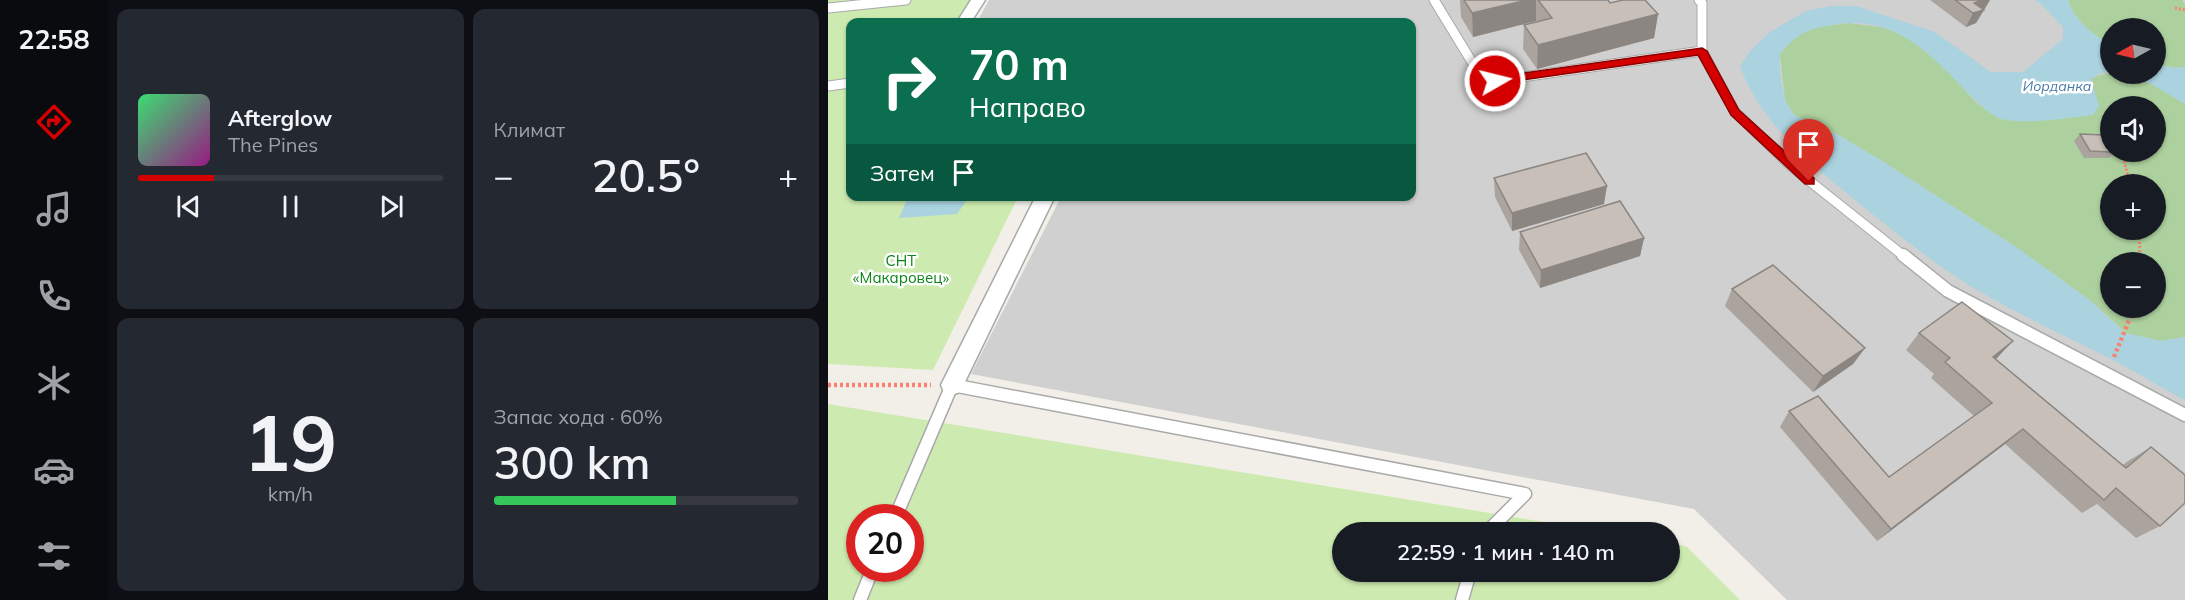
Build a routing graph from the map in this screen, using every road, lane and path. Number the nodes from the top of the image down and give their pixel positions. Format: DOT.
graph roads {
  1 [pos="906,0"];
  2 [pos="978,0"];
  3 [pos="1434,0"];
  4 [pos="1699,0"];
  5 [pos="828,8"];
  6 [pos="2175,8"];
  7 [pos="2185,10"];
  8 [pos="967,18"];
  9 [pos="1702,51"];
  10 [pos="846,83"];
  11 [pos="828,86"];
  12 [pos="1044,201"];
  13 [pos="2130,318"];
  14 [pos="2111,364"];
  15 [pos="952,384"];
  16 [pos="828,385"];
  17 [pos="2185,415"];
  18 [pos="901,504"];
  19 [pos="1497,522"];
  20 [pos="867,582"];
  21 [pos="1467,582"];
  22 [pos="860,600"];
  23 [pos="1462,600"];
  1 -- 5 [label="lane"];
  2 -- 8 [label="street"];
  3 -- 9 [label="lane"];
  4 -- 9 [label="lane"];
  6 -- 7 [label="path"];
  9 -- 17 [label="lane"];
  10 -- 11 [label="lane"];
  12 -- 15 [label="street"];
  13 -- 14 [label="path"];
  15 -- 16 [label="path"];
  15 -- 18 [label="lane"];
  15 -- 19 [label="lane"];
  20 -- 22 [label="lane"];
  21 -- 23 [label="lane"];
}
